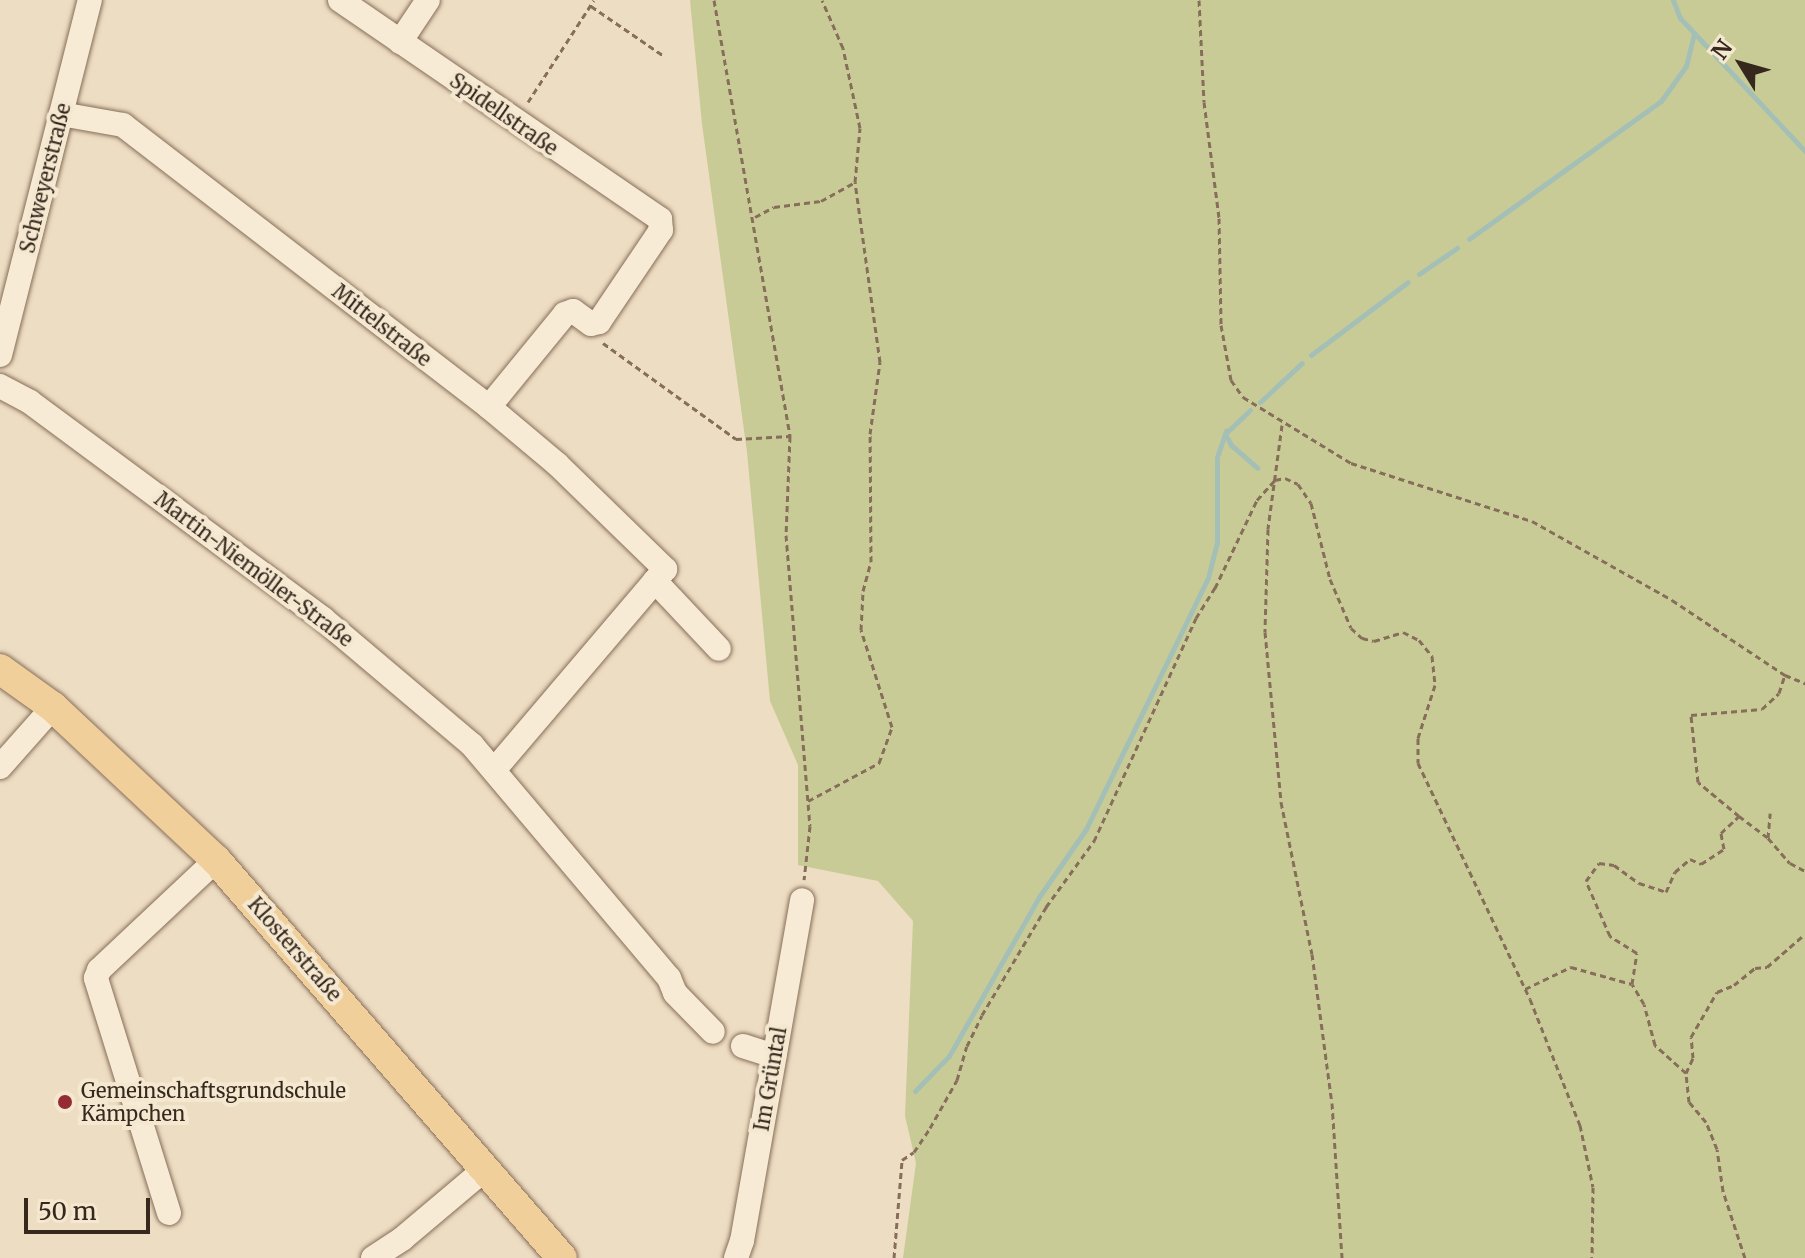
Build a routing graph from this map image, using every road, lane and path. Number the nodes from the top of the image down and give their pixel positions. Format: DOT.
graph roads {
  1 [pos="90,0"];
  2 [pos="340,0"];
  3 [pos="428,0"];
  4 [pos="594,0"];
  5 [pos="714,0"];
  6 [pos="822,0"];
  7 [pos="1199,0"];
  8 [pos="591,6"];
  9 [pos="370,8"];
  10 [pos="400,42"];
  11 [pos="664,56"];
  12 [pos="61,114"];
  13 [pos="515,122"];
  14 [pos="855,182"];
  15 [pos="753,218"];
  16 [pos="599,322"];
  17 [pos="2,340"];
  18 [pos="0,386"];
  19 [pos="489,407"];
  20 [pos="1282,424"];
  21 [pos="790,436"];
  22 [pos="1275,480"];
  23 [pos="655,581"];
  24 [pos="719,649"];
  25 [pos="0,669"];
  26 [pos="1785,675"];
  27 [pos="1805,683"];
  28 [pos="53,707"];
  29 [pos="0,767"];
  30 [pos="495,769"];
  31 [pos="808,801"];
  32 [pos="1770,813"];
  33 [pos="1739,816"];
  34 [pos="1768,838"];
  35 [pos="216,860"];
  36 [pos="1805,871"];
  37 [pos="802,900"];
  38 [pos="1805,934"];
  39 [pos="1632,984"];
  40 [pos="1525,989"];
  41 [pos="713,1032"];
  42 [pos="743,1046"];
  43 [pos="774,1056"];
  44 [pos="1686,1073"];
  45 [pos="485,1169"];
  46 [pos="169,1213"];
  47 [pos="373,1258"];
  48 [pos="562,1258"];
  49 [pos="736,1258"];
  50 [pos="894,1258"];
  51 [pos="1342,1258"];
  52 [pos="1592,1258"];
  53 [pos="1745,1258"];
  1 -- 12 [label="street, Schweyerstraße"];
  2 -- 9 [label="street, Spidellstraße"];
  3 -- 10 [label="street"];
  4 -- 8 [label="path"];
  5 -- 15 [label="path"];
  6 -- 14 [label="path"];
  7 -- 20 [label="path"];
  8 -- 11 [label="path"];
  8 -- 13 [label="path"];
  9 -- 10 [label="street, Spidellstraße"];
  10 -- 13 [label="street, Spidellstraße"];
  12 -- 17 [label="street, Schweyerstraße"];
  12 -- 19 [label="street, Mittelstraße"];
  13 -- 16 [label="street, Spidellstraße"];
  14 -- 15 [label="path"];
  14 -- 31 [label="path"];
  15 -- 21 [label="path"];
  16 -- 19 [label="street"];
  16 -- 21 [label="path"];
  18 -- 30 [label="street, Martin-Niemöller-Straße"];
  19 -- 23 [label="street, Mittelstraße"];
  20 -- 22 [label="path"];
  20 -- 26 [label="path"];
  21 -- 31 [label="path"];
  22 -- 40 [label="path"];
  22 -- 50 [label="path"];
  22 -- 51 [label="path"];
  23 -- 24 [label="street, Mittelstraße"];
  23 -- 30 [label="street"];
  25 -- 28 [label="main road, Klosterstraße"];
  26 -- 27 [label="path"];
  26 -- 33 [label="path"];
  28 -- 29 [label="street"];
  28 -- 35 [label="main road, Klosterstraße"];
  30 -- 41 [label="street, Martin-Niemöller-Straße"];
  31 -- 37 [label="path"];
  32 -- 34 [label="path"];
  33 -- 34 [label="path"];
  33 -- 39 [label="path"];
  34 -- 36 [label="path"];
  35 -- 45 [label="main road, Klosterstraße"];
  35 -- 46 [label="street"];
  37 -- 43 [label="street, Im Grüntal"];
  38 -- 44 [label="path"];
  39 -- 40 [label="path"];
  39 -- 44 [label="path"];
  40 -- 52 [label="path"];
  42 -- 43 [label="street"];
  43 -- 49 [label="street, Im Grüntal"];
  44 -- 53 [label="path"];
  45 -- 47 [label="street"];
  45 -- 48 [label="main road, Klosterstraße"];
}
